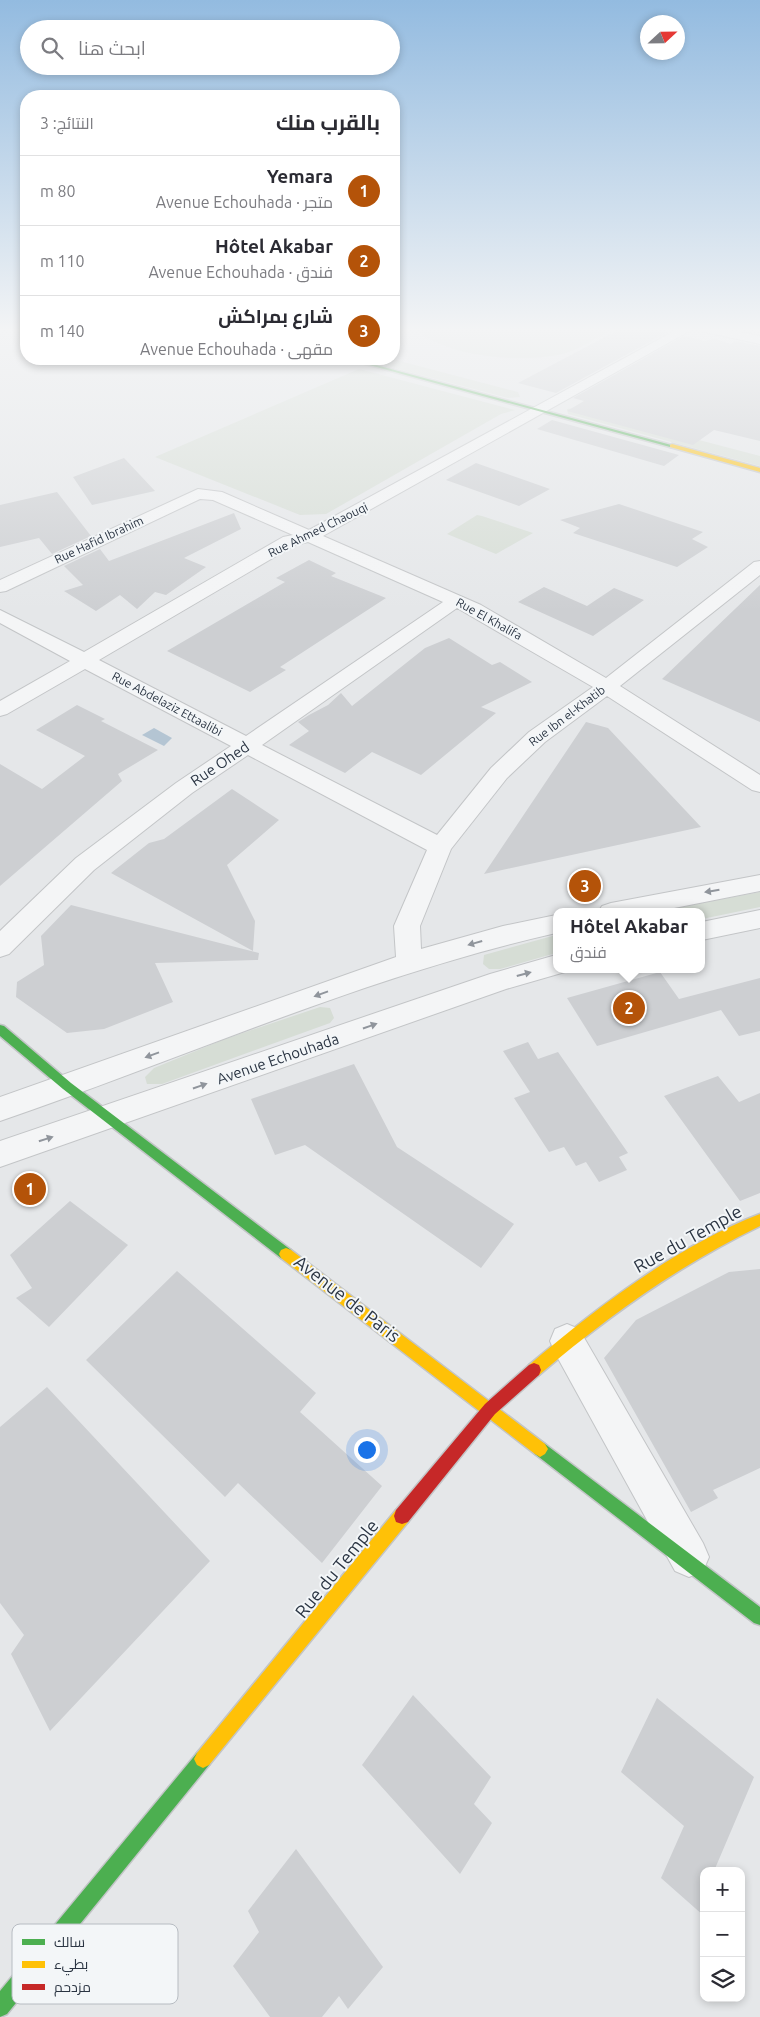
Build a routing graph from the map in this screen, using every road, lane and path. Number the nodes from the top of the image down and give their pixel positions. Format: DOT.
graph roads {
  1 [pos="505,423"];
  2 [pos="609,423"];
  3 [pos="760,470"];
  4 [pos="198,494"];
  5 [pos="311,536"];
  6 [pos="760,566"];
  7 [pos="0,586"];
  8 [pos="456,601"];
  9 [pos="0,616"];
  10 [pos="85,660"];
  11 [pos="607,687"];
  12 [pos="0,710"];
  13 [pos="247,746"];
  14 [pos="760,785"];
  15 [pos="440,847"];
  16 [pos="760,883"];
  17 [pos="630,908"];
  18 [pos="760,919"];
  19 [pos="553,925"];
  20 [pos="705,930"];
  21 [pos="0,948"];
  22 [pos="409,962"];
  23 [pos="553,967"];
  24 [pos="0,1029"];
  25 [pos="67,1086"];
  26 [pos="0,1109"];
  27 [pos="109,1118"];
  28 [pos="0,1154"];
  29 [pos="760,1220"];
  30 [pos="566,1341"];
  31 [pos="490,1409"];
  32 [pos="695,1567"];
  33 [pos="760,1617"];
  34 [pos="68,1924"];
  35 [pos="12,1992"];
  36 [pos="0,2007"];
  1 -- 5 [label="street, Rue Ahmed Chaouqi"];
  2 -- 3 [label="street"];
  4 -- 5 [label="street, Rue El Khalifa"];
  4 -- 7 [label="street, Rue Hafid Ibrahim"];
  5 -- 8 [label="street, Rue El Khalifa"];
  5 -- 10 [label="street, Rue Ahmed Chaouqi"];
  6 -- 11 [label="street, Rue Ibn el-Khatib"];
  8 -- 11 [label="street, Rue El Khalifa"];
  8 -- 13 [label="street, Rue Ohed"];
  9 -- 10 [label="street, Rue Abdelaziz Ettaalibi"];
  10 -- 12 [label="street, Rue Ahmed Chaouqi"];
  10 -- 13 [label="street, Rue Abdelaziz Ettaalibi"];
  11 -- 14 [label="street, Rue El Khalifa"];
  11 -- 15 [label="street, Rue Ibn el-Khatib"];
  13 -- 15 [label="street, Rue Abdelaziz Ettaalibi"];
  13 -- 21 [label="street, Rue Ohed"];
  15 -- 22 [label="street, Rue Ibn el-Khatib"];
  16 -- 17 [label="street, one-way"];
  18 -- 20 [label="street"];
  19 -- 22 [label="street, one-way"];
  22 -- 25 [label="street, one-way"];
  27 -- 23 [label="street, Avenue Echouhada, one-way"];
  24 -- 25 [label="street, Avenue de Paris"];
  25 -- 26 [label="street"];
  25 -- 27 [label="street, Avenue de Paris"];
  28 -- 27 [label="street, Avenue Echouhada, one-way"];
  27 -- 31 [label="street, Avenue de Paris"];
  29 -- 30 [label="street, Rue du Temple"];
  30 -- 31 [label="street, Rue du Temple"];
  30 -- 32 [label="street, Avenue de Paris"];
  31 -- 32 [label="street, Avenue de Paris"];
  31 -- 34 [label="street, Rue du Temple"];
  32 -- 33 [label="street, Avenue de Paris"];
  35 -- 36 [label="street, Rue du Temple"];
}
